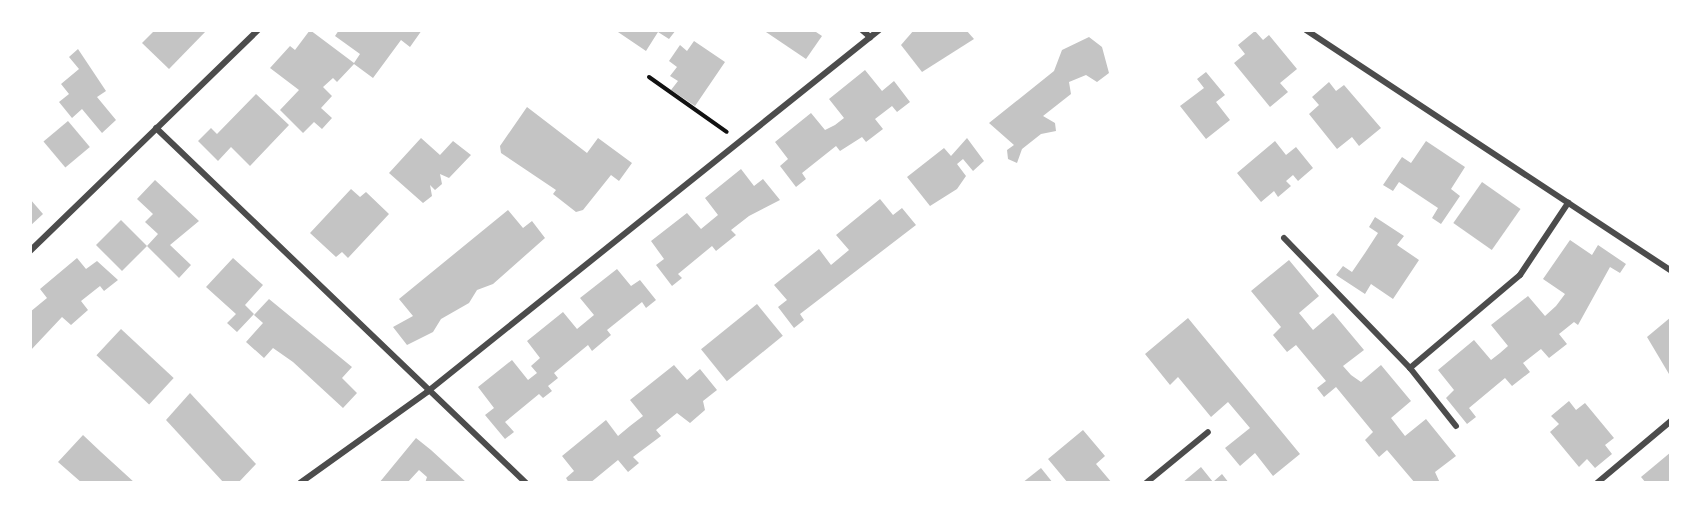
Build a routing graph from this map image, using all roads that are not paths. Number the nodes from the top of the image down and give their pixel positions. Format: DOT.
graph roads {
  1 [pos="258,30"];
  2 [pos="862,30"];
  3 [pos="879,30"];
  4 [pos="1306,30"];
  5 [pos="870,37"];
  6 [pos="156,128"];
  7 [pos="1568,203"];
  8 [pos="1284,238"];
  9 [pos="30,251"];
  10 [pos="1671,271"];
  11 [pos="1410,368"];
  12 [pos="427,392"];
  13 [pos="1671,421"];
  14 [pos="1456,426"];
  15 [pos="1208,432"];
  16 [pos="300,483"];
  17 [pos="526,483"];
  18 [pos="1146,483"];
  19 [pos="1597,483"];
  1 -- 6 [label="street"];
  2 -- 5 [label="street"];
  3 -- 5 [label="street"];
  4 -- 7 [label="street"];
  5 -- 12 [label="street"];
  6 -- 9 [label="street"];
  6 -- 12 [label="street"];
  7 -- 10 [label="street"];
  7 -- 11 [label="street"];
  8 -- 11 [label="street"];
  11 -- 14 [label="street"];
  12 -- 16 [label="street"];
  12 -- 17 [label="street"];
  13 -- 19 [label="street"];
  15 -- 18 [label="street"];
}
